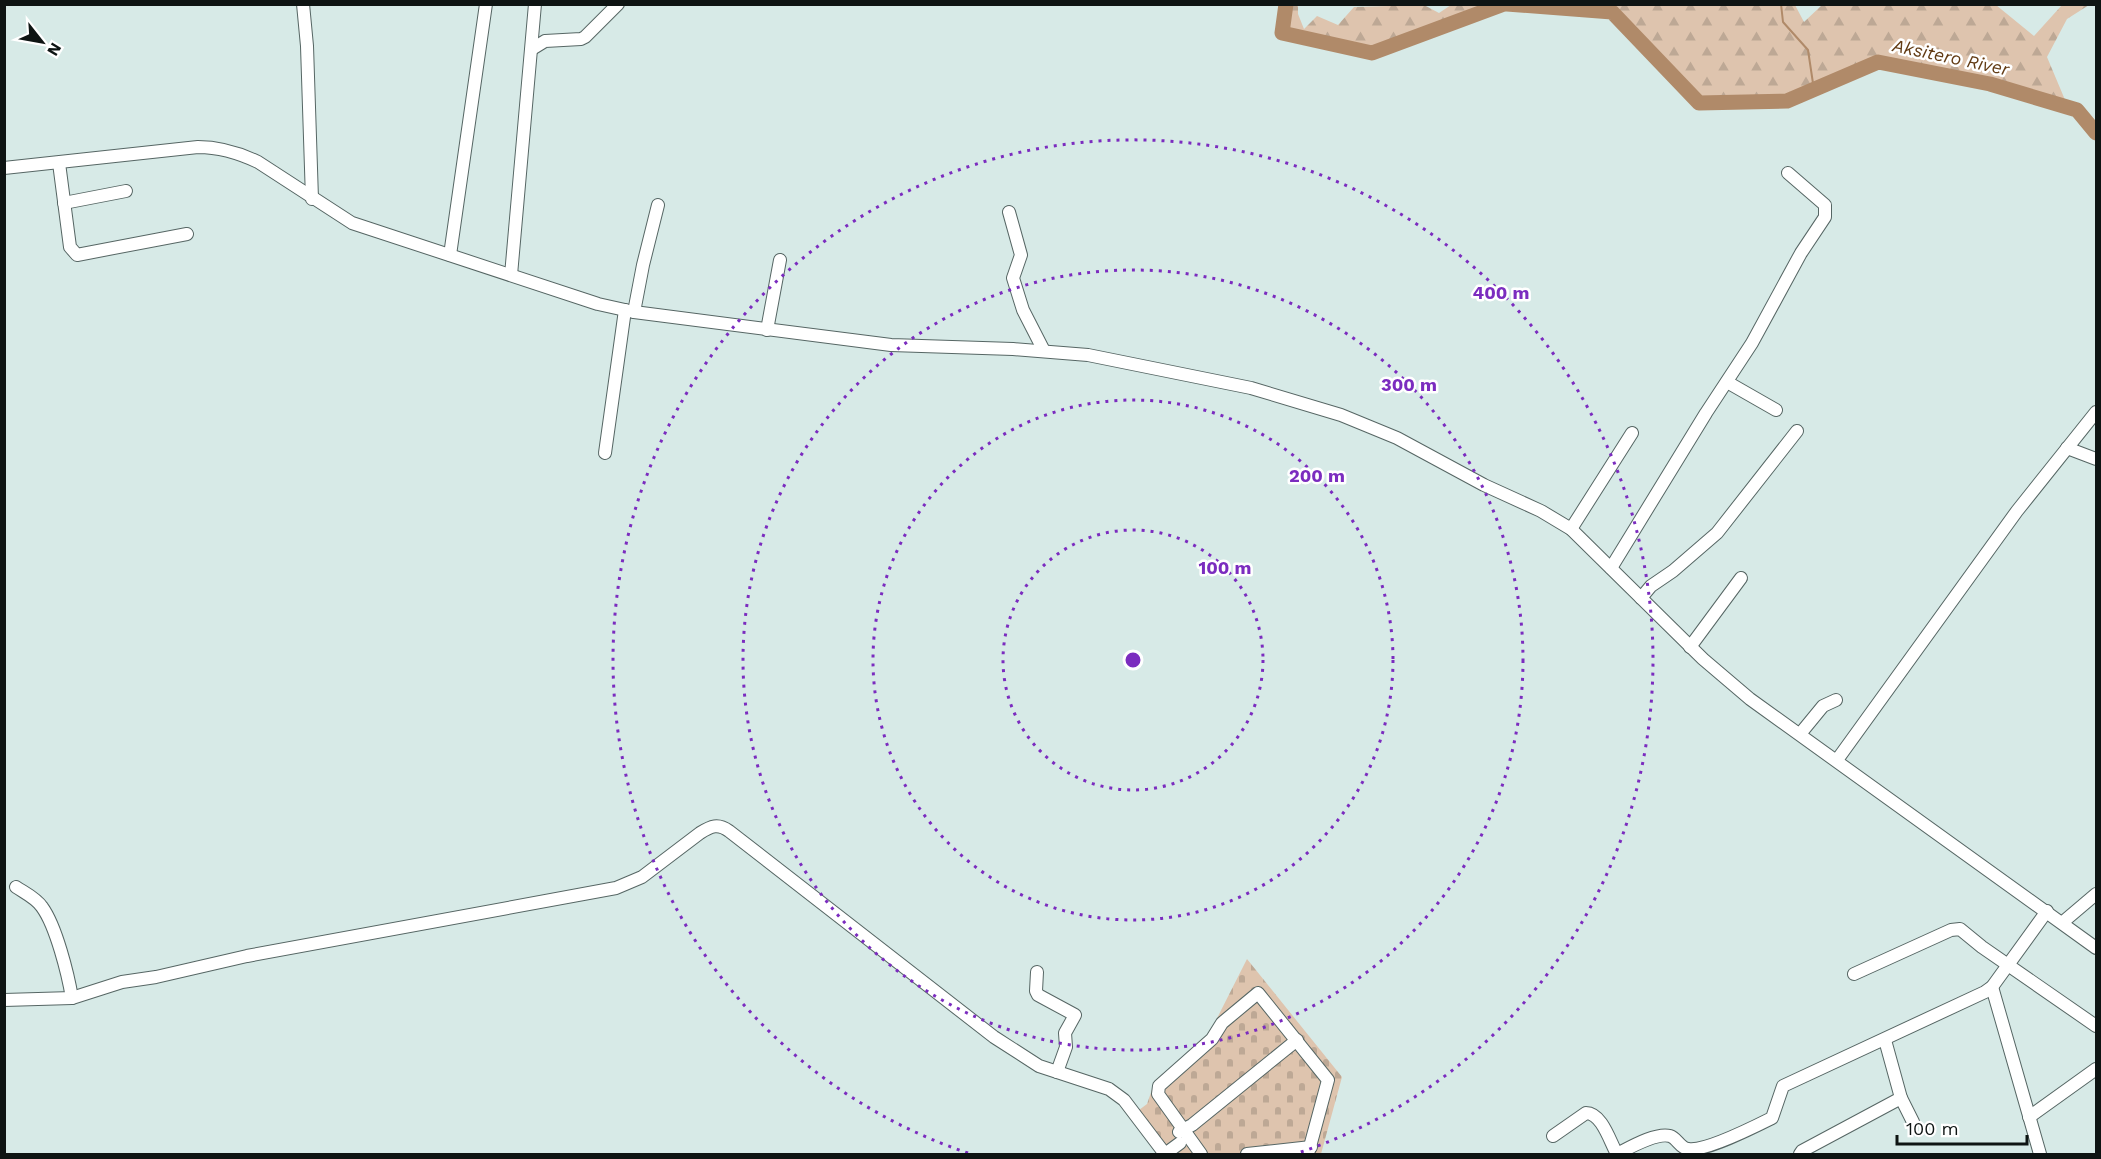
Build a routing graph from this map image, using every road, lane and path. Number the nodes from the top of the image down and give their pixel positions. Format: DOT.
graph roads {
  1 [pos="303,4"];
  2 [pos="486,4"];
  3 [pos="535,4"];
  4 [pos="618,4"];
  5 [pos="531,49"];
  6 [pos="59,163"];
  7 [pos="19,167"];
  8 [pos="4,168"];
  9 [pos="1788,174"];
  10 [pos="4,177"];
  11 [pos="126,191"];
  12 [pos="312,199"];
  13 [pos="64,203"];
  14 [pos="658,205"];
  15 [pos="1009,212"];
  16 [pos="188,234"];
  17 [pos="450,255"];
  18 [pos="780,260"];
  19 [pos="511,275"];
  20 [pos="629,311"];
  21 [pos="767,330"];
  22 [pos="1044,351"];
  23 [pos="1727,382"];
  24 [pos="1776,410"];
  25 [pos="2097,412"];
  26 [pos="1797,431"];
  27 [pos="1632,433"];
  28 [pos="2067,448"];
  29 [pos="605,453"];
  30 [pos="2097,459"];
  31 [pos="1571,529"];
  32 [pos="1611,568"];
  33 [pos="1741,578"];
  34 [pos="1641,598"];
  35 [pos="1690,647"];
  36 [pos="1836,700"];
  37 [pos="1800,734"];
  38 [pos="1837,760"];
  39 [pos="16,887"];
  40 [pos="2097,894"];
  41 [pos="2047,911"];
  42 [pos="2063,922"];
  43 [pos="2097,948"];
  44 [pos="2008,963"];
  45 [pos="1037,972"];
  46 [pos="1854,974"];
  47 [pos="1992,987"];
  48 [pos="72,998"];
  49 [pos="4,1000"];
  50 [pos="2097,1026"];
  51 [pos="1297,1040"];
  52 [pos="1885,1040"];
  53 [pos="2097,1069"];
  54 [pos="1057,1072"];
  55 [pos="1902,1098"];
  56 [pos="2029,1117"];
  57 [pos="1913,1122"];
  58 [pos="1183,1134"];
  59 [pos="1553,1136"];
  60 [pos="1310,1151"];
  61 [pos="1163,1152"];
  62 [pos="1617,1154"];
  63 [pos="1201,1155"];
  64 [pos="1247,1155"];
  65 [pos="1800,1155"];
  66 [pos="2040,1155"];
  1 -- 12 [label="street"];
  2 -- 17 [label="street"];
  3 -- 5 [label="street"];
  4 -- 5 [label="street"];
  5 -- 19 [label="street"];
  6 -- 7 [label="street"];
  6 -- 12 [label="street"];
  6 -- 13 [label="street"];
  7 -- 8 [label="street"];
  7 -- 10 [label="street"];
  9 -- 23 [label="street"];
  11 -- 13 [label="street"];
  12 -- 17 [label="street"];
  13 -- 16 [label="street"];
  14 -- 20 [label="street"];
  15 -- 22 [label="street"];
  17 -- 19 [label="street"];
  18 -- 21 [label="street"];
  19 -- 20 [label="street"];
  20 -- 21 [label="street"];
  20 -- 29 [label="street"];
  21 -- 22 [label="street"];
  22 -- 31 [label="street"];
  23 -- 24 [label="street"];
  23 -- 32 [label="street"];
  25 -- 28 [label="street"];
  26 -- 34 [label="street"];
  27 -- 31 [label="street"];
  28 -- 30 [label="street"];
  28 -- 38 [label="street"];
  31 -- 32 [label="street"];
  32 -- 34 [label="street"];
  33 -- 35 [label="street"];
  34 -- 35 [label="street"];
  35 -- 37 [label="street"];
  36 -- 37 [label="street"];
  37 -- 38 [label="street"];
  38 -- 41 [label="street"];
  39 -- 48 [label="street"];
  40 -- 42 [label="street"];
  41 -- 42 [label="street"];
  41 -- 44 [label="street"];
  42 -- 43 [label="street"];
  44 -- 46 [label="street"];
  44 -- 47 [label="street"];
  44 -- 50 [label="street"];
  45 -- 54 [label="street"];
  47 -- 52 [label="street"];
  47 -- 56 [label="street"];
  48 -- 49 [label="street"];
  48 -- 54 [label="street"];
  51 -- 58 [label="street"];
  51 -- 58 [label="street"];
  51 -- 60 [label="street"];
  52 -- 55 [label="street"];
  52 -- 62 [label="street"];
  53 -- 56 [label="street"];
  54 -- 61 [label="street"];
  55 -- 57 [label="street"];
  55 -- 65 [label="street"];
  56 -- 66 [label="street"];
  58 -- 61 [label="street"];
  58 -- 63 [label="street"];
  59 -- 62 [label="street"];
  60 -- 64 [label="street"];
}
